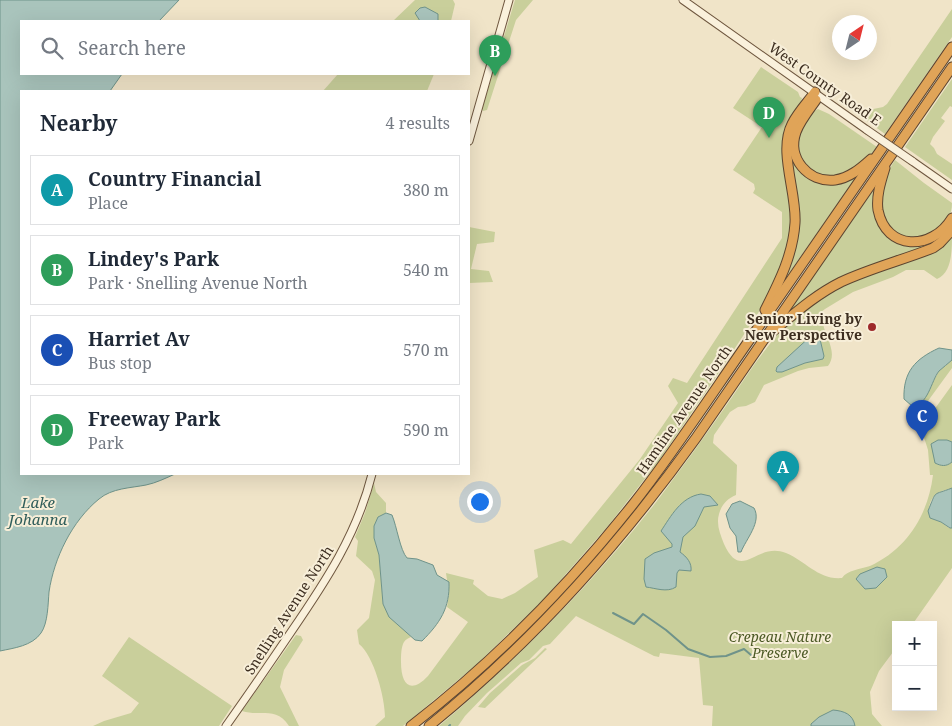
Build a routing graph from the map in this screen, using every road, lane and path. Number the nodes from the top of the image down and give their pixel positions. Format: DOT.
graph roads {
  1 [pos="509,0"];
  2 [pos="683,0"];
  3 [pos="952,47"];
  4 [pos="952,67"];
  5 [pos="817,94"];
  6 [pos="470,138"];
  7 [pos="881,151"];
  8 [pos="887,161"];
  9 [pos="952,189"];
  10 [pos="952,218"];
  11 [pos="952,230"];
  12 [pos="764,339"];
  13 [pos="747,343"];
  14 [pos="372,475"];
  15 [pos="226,726"];
  16 [pos="411,726"];
  17 [pos="429,726"];
  1 -- 6 [label="street"];
  2 -- 5 [label="street, West County Road E"];
  3 -- 7 [label="highway, Hamline Avenue North"];
  4 -- 8 [label="highway, Hamline Avenue North"];
  5 -- 7 [label="highway"];
  5 -- 9 [label="street, West County Road E, bridge"];
  5 -- 13 [label="highway"];
  7 -- 13 [label="highway, Hamline Avenue North"];
  8 -- 10 [label="highway"];
  8 -- 12 [label="highway, Hamline Avenue North"];
  11 -- 12 [label="highway"];
  12 -- 17 [label="highway, Hamline Avenue North"];
  13 -- 16 [label="highway, Hamline Avenue North"];
  14 -- 15 [label="street, Snelling Avenue North"];
}
